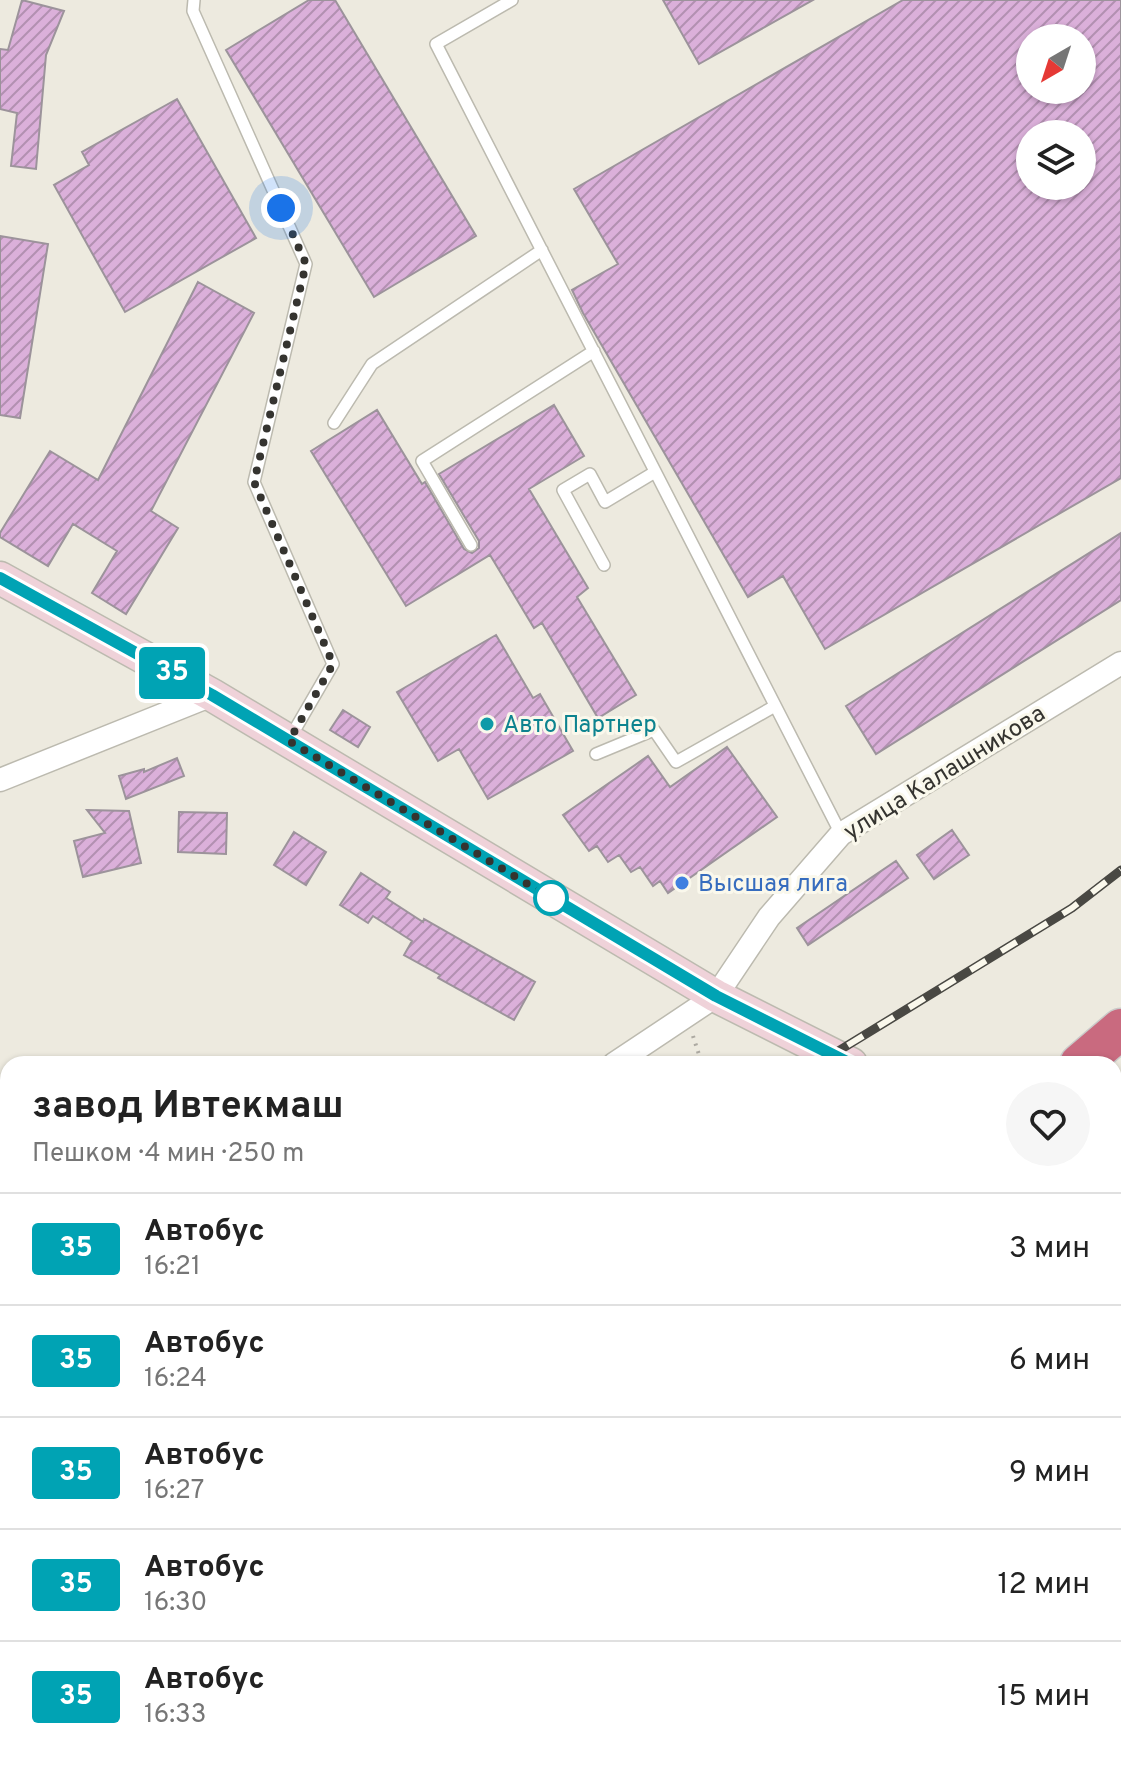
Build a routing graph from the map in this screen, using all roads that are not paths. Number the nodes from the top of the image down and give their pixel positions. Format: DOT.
graph roads {
  1 [pos="194,0"];
  2 [pos="512,0"];
  3 [pos="542,250"];
  4 [pos="594,351"];
  5 [pos="334,423"];
  6 [pos="655,472"];
  7 [pos="471,545"];
  8 [pos="604,565"];
  9 [pos="0,578"];
  10 [pos="1121,663"];
  11 [pos="212,695"];
  12 [pos="775,706"];
  13 [pos="289,741"];
  14 [pos="596,754"];
  15 [pos="0,780"];
  16 [pos="841,834"];
  17 [pos="716,996"];
  18 [pos="1121,1029"];
  19 [pos="626,1056"];
  20 [pos="831,1056"];
  21 [pos="1089,1056"];
  1 -- 13 [label="lane"];
  2 -- 3 [label="lane"];
  3 -- 4 [label="lane"];
  3 -- 5 [label="lane"];
  4 -- 6 [label="lane"];
  4 -- 7 [label="lane"];
  6 -- 8 [label="lane"];
  6 -- 12 [label="lane"];
  9 -- 11 [label="main road"];
  10 -- 16 [label="street, улица Калашникова"];
  11 -- 13 [label="main road"];
  11 -- 15 [label="street"];
  12 -- 14 [label="lane"];
  12 -- 16 [label="lane"];
  13 -- 17 [label="main road"];
  16 -- 17 [label="street, улица Калашникова"];
  17 -- 19 [label="street, улица Калашникова"];
  17 -- 20 [label="main road"];
  18 -- 21 [label="highway"];
}
